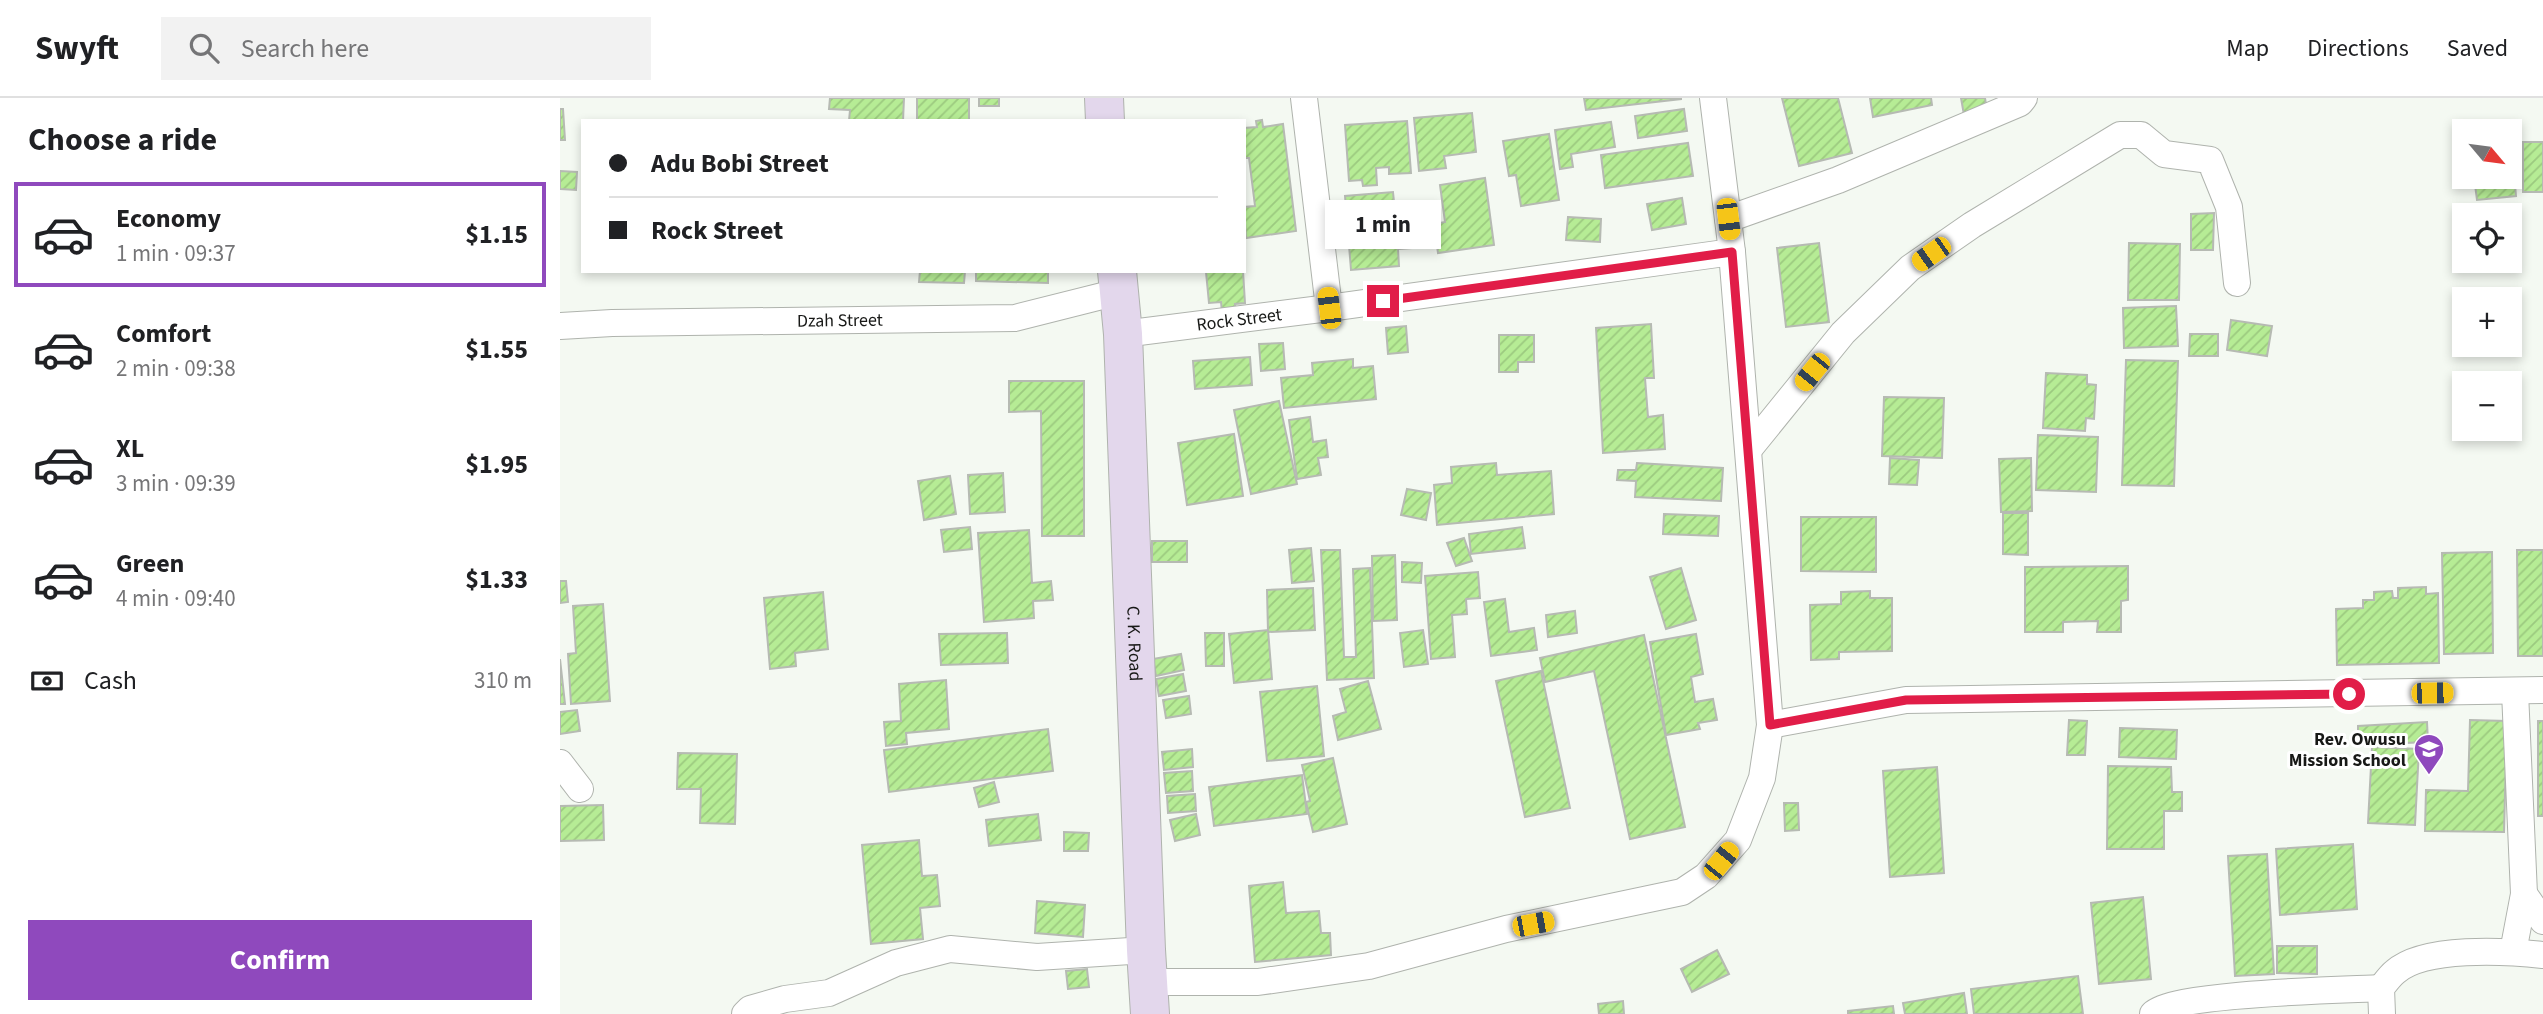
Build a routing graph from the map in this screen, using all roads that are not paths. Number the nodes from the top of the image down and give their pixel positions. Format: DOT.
graph roads {
  1 [pos="1104,98"];
  2 [pos="1304,98"];
  3 [pos="1713,98"];
  4 [pos="2024,98"];
  5 [pos="1105,119"];
  6 [pos="1728,219"];
  7 [pos="1732,252"];
  8 [pos="1117,281"];
  9 [pos="2236,283"];
  10 [pos="1329,308"];
  11 [pos="560,326"];
  12 [pos="1123,334"];
  13 [pos="1749,449"];
  14 [pos="2543,690"];
  15 [pos="2515,692"];
  16 [pos="1770,725"];
  17 [pos="560,763"];
  18 [pos="580,789"];
  19 [pos="2524,894"];
  20 [pos="2543,921"];
  21 [pos="2513,952"];
  22 [pos="2543,955"];
  23 [pos="1148,982"];
  24 [pos="2381,1001"];
  25 [pos="745,1014"];
  26 [pos="2152,1014"];
  1 -- 5 [label="street"];
  2 -- 10 [label="street"];
  3 -- 6 [label="street"];
  4 -- 6 [label="street"];
  6 -- 7 [label="street"];
  7 -- 10 [label="street, Rock Street"];
  7 -- 13 [label="street"];
  8 -- 11 [label="street, Dzah Street"];
  8 -- 12 [label="street, C. K. Road"];
  9 -- 13 [label="street"];
  10 -- 12 [label="street, Rock Street"];
  12 -- 23 [label="street, C. K. Road"];
  13 -- 16 [label="street"];
  14 -- 15 [label="street"];
  15 -- 16 [label="street"];
  15 -- 19 [label="street"];
  16 -- 23 [label="street"];
  17 -- 18 [label="street"];
  19 -- 20 [label="street"];
  19 -- 21 [label="street"];
  21 -- 22 [label="street"];
  21 -- 24 [label="street"];
  23 -- 25 [label="street"];
  24 -- 26 [label="street"];
}
